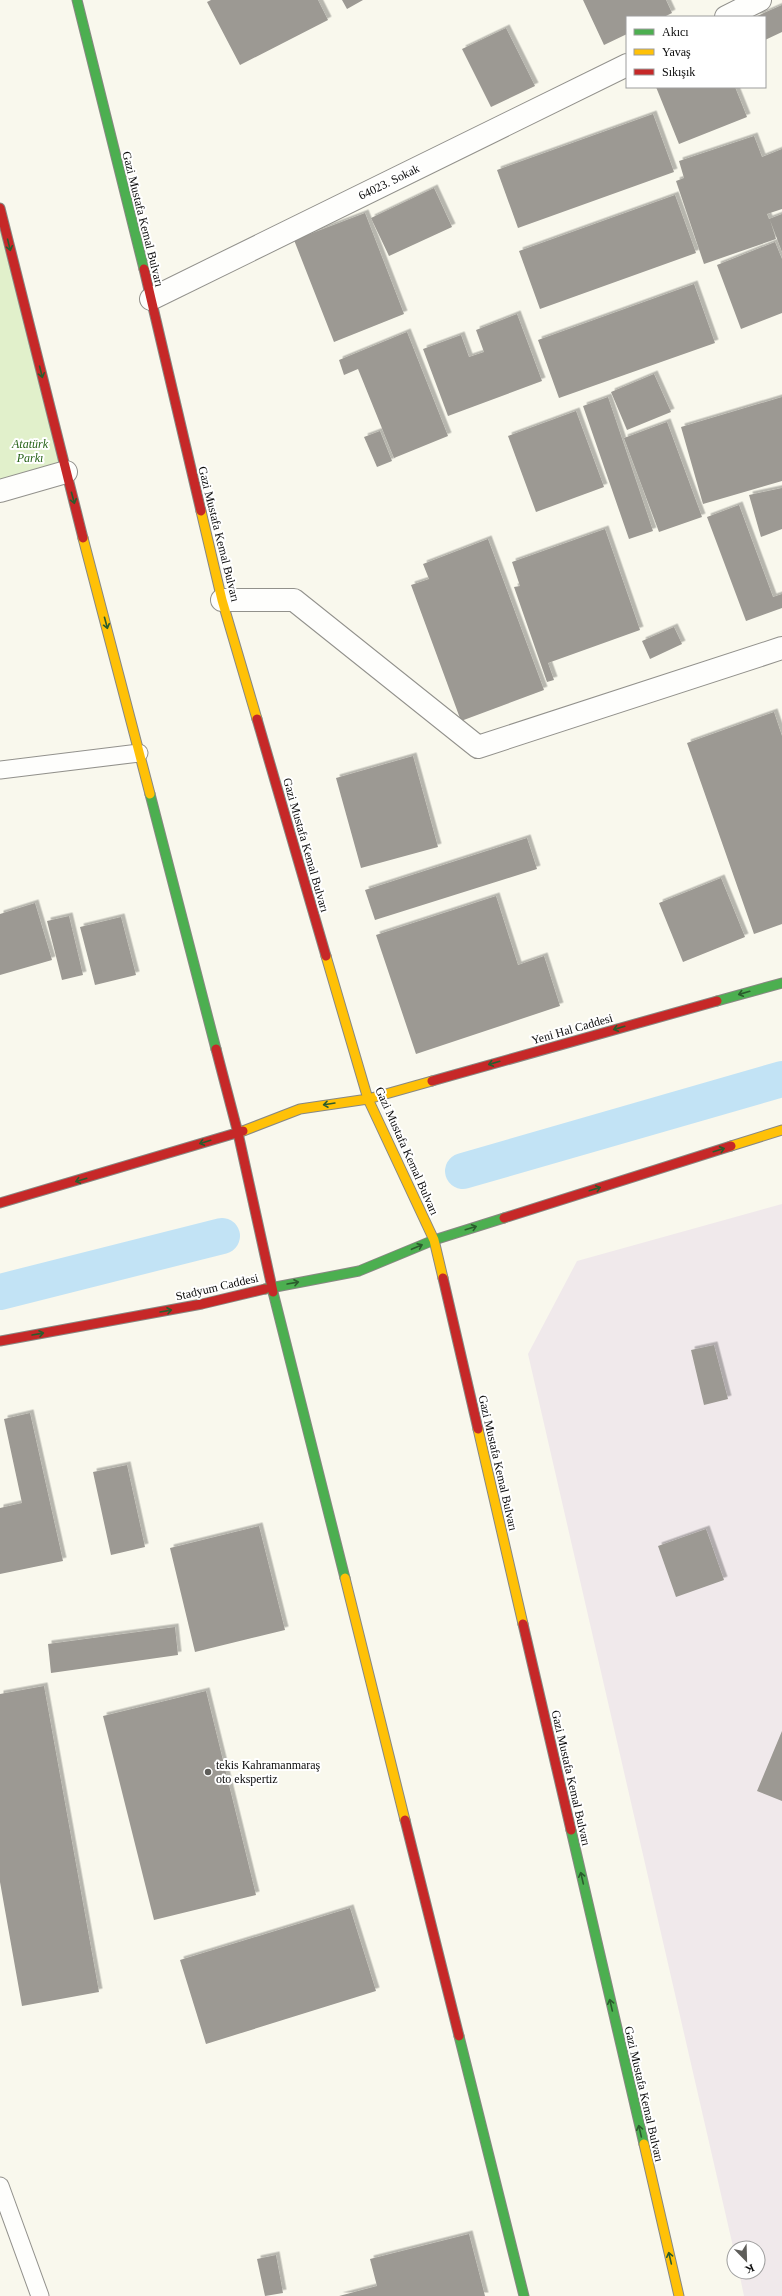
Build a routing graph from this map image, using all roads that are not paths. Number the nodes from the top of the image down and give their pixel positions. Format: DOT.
graph roads {
  1 [pos="77,0"];
  2 [pos="760,0"];
  3 [pos="728,16"];
  4 [pos="626,65"];
  5 [pos="0,208"];
  6 [pos="151,299"];
  7 [pos="66,472"];
  8 [pos="0,491"];
  9 [pos="222,600"];
  10 [pos="782,648"];
  11 [pos="139,753"];
  12 [pos="0,770"];
  13 [pos="782,983"];
  14 [pos="368,1099"];
  15 [pos="782,1130"];
  16 [pos="238,1133"];
  17 [pos="0,1203"];
  18 [pos="434,1240"];
  19 [pos="272,1287"];
  20 [pos="0,1341"];
  21 [pos="0,2186"];
  22 [pos="40,2296"];
  23 [pos="524,2296"];
  24 [pos="678,2296"];
  1 -- 6 [label="main road, Gazi Mustafa Kemal Bulvarı"];
  2 -- 3 [label="street"];
  4 -- 6 [label="street, 64023. Sokak"];
  5 -- 7 [label="main road, one-way"];
  6 -- 9 [label="main road, Gazi Mustafa Kemal Bulvarı"];
  7 -- 8 [label="street"];
  7 -- 11 [label="main road, one-way"];
  9 -- 10 [label="street"];
  9 -- 14 [label="main road, Gazi Mustafa Kemal Bulvarı"];
  11 -- 12 [label="lane"];
  11 -- 16 [label="main road"];
  13 -- 14 [label="main road, Yeni Hal Caddesi, one-way"];
  14 -- 16 [label="main road, one-way"];
  14 -- 18 [label="main road, Gazi Mustafa Kemal Bulvarı"];
  18 -- 15 [label="main road, one-way"];
  16 -- 17 [label="main road, one-way"];
  16 -- 19 [label="main road"];
  19 -- 18 [label="main road, Stadyum Caddesi, one-way"];
  24 -- 18 [label="main road, Gazi Mustafa Kemal Bulvarı, one-way"];
  20 -- 19 [label="main road, Stadyum Caddesi, one-way"];
  19 -- 23 [label="main road"];
  21 -- 22 [label="lane"];
}
